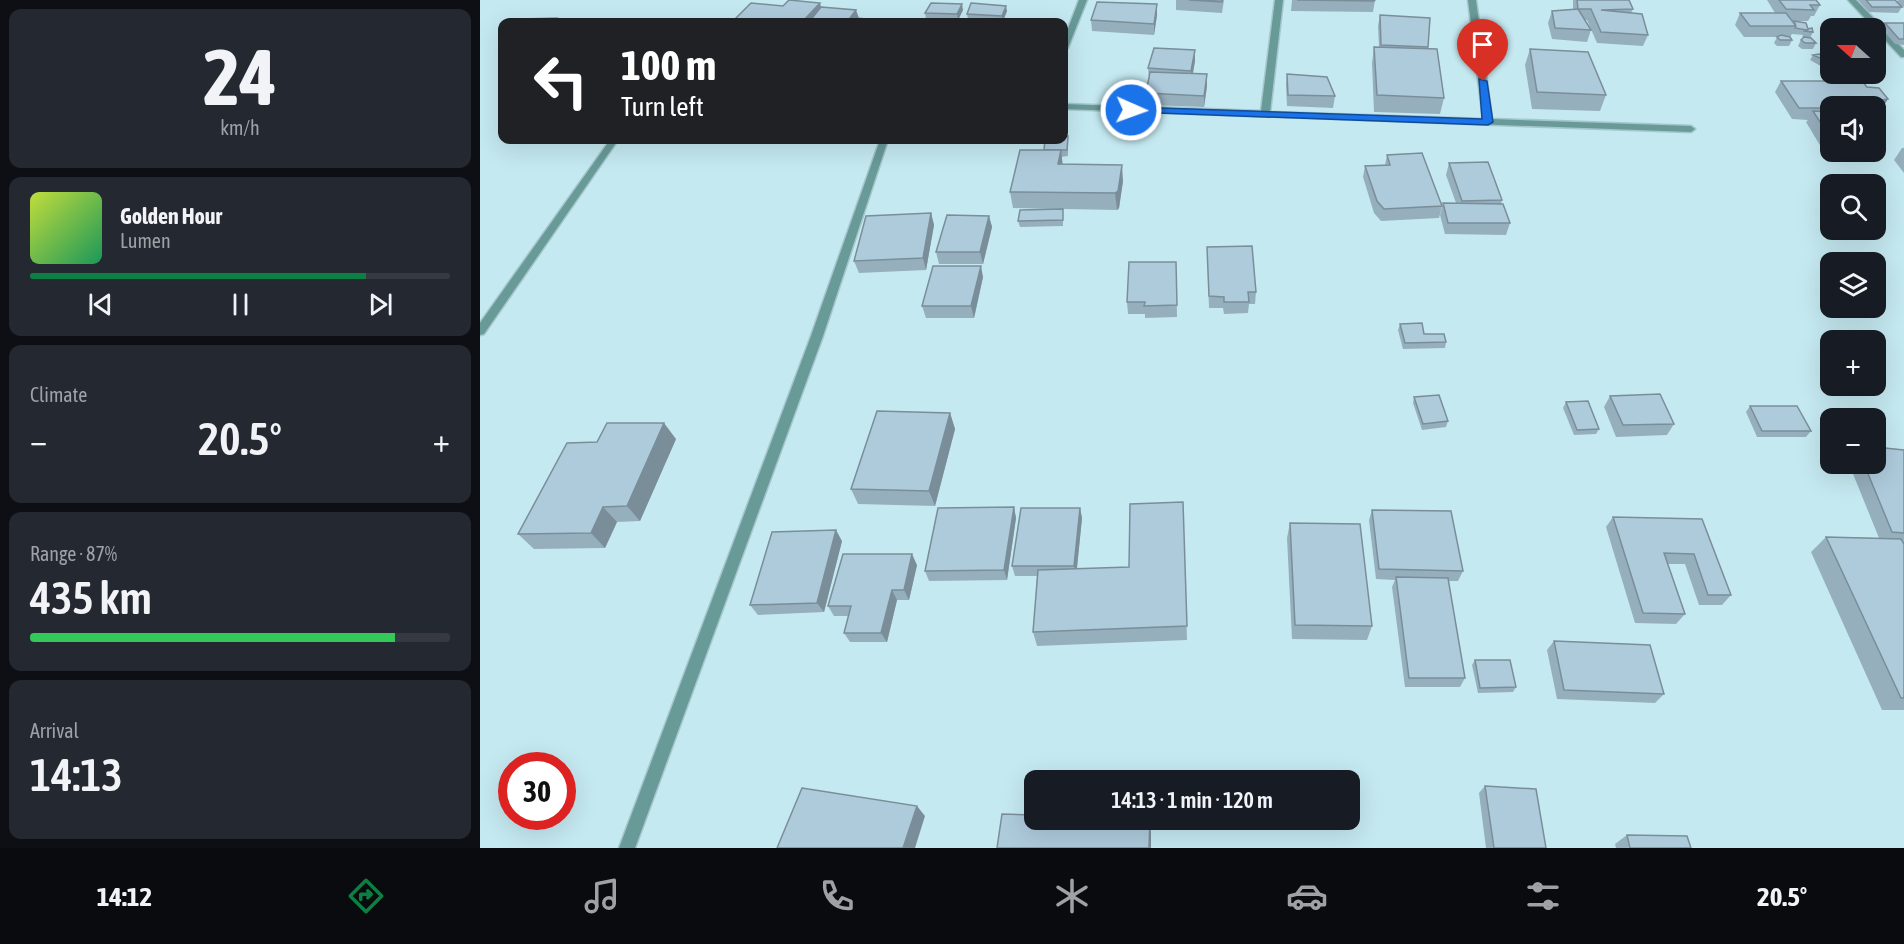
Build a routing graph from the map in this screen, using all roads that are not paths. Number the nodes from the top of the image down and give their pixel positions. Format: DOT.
graph roads {
  1 [pos="1083,0"];
  2 [pos="1279,0"];
  3 [pos="1472,0"];
  4 [pos="1852,0"];
  5 [pos="1068,38"];
  6 [pos="1904,55"];
  7 [pos="1068,107"];
  8 [pos="1265,115"];
  9 [pos="1488,122"];
  10 [pos="1691,129"];
  11 [pos="611,144"];
  12 [pos="883,144"];
  13 [pos="480,331"];
  14 [pos="627,848"];
  1 -- 5 [label="street"];
  2 -- 8 [label="street"];
  3 -- 9 [label="street"];
  4 -- 6 [label="street"];
  7 -- 8 [label="street"];
  8 -- 9 [label="street"];
  9 -- 10 [label="street"];
  11 -- 13 [label="street"];
  12 -- 14 [label="street"];
}
